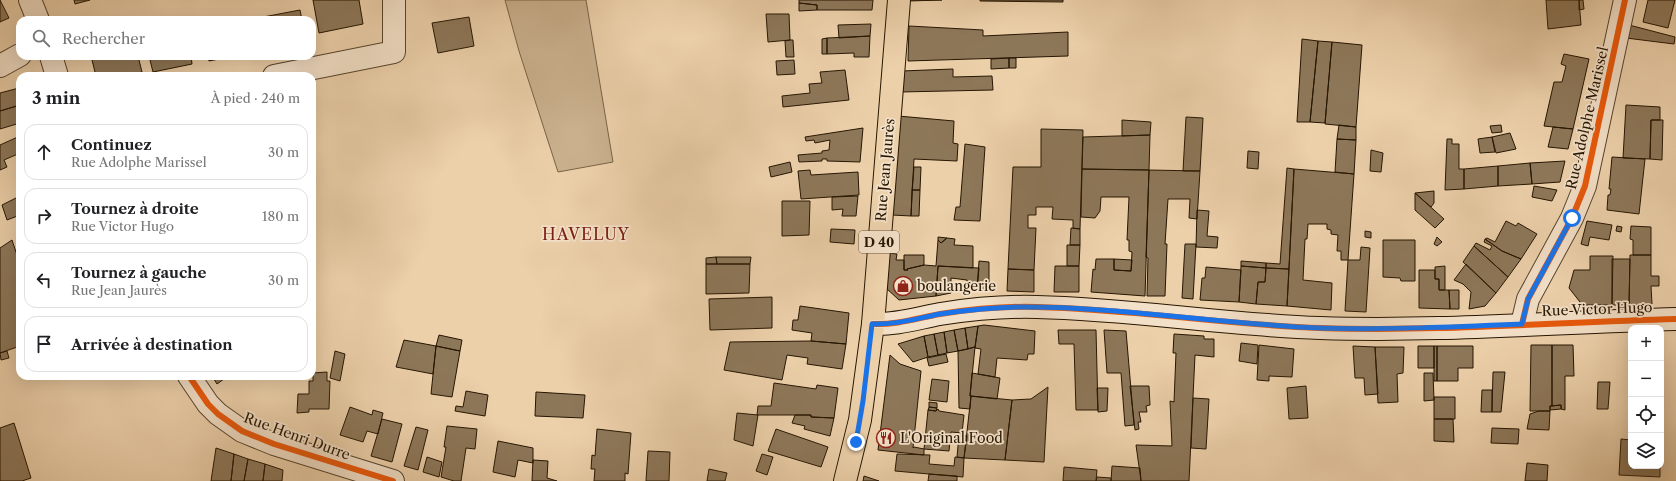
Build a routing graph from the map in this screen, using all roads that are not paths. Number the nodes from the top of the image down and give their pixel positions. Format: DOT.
graph roads {
  1 [pos="30,0"];
  2 [pos="394,0"];
  3 [pos="899,0"];
  4 [pos="1625,0"];
  5 [pos="36,16"];
  6 [pos="16,57"];
  7 [pos="52,60"];
  8 [pos="0,66"];
  9 [pos="56,72"];
  10 [pos="294,72"];
  11 [pos="1676,319"];
  12 [pos="872,324"];
  13 [pos="1522,324"];
  14 [pos="193,380"];
  15 [pos="393,481"];
  16 [pos="845,481"];
  1 -- 5 [label="street"];
  2 -- 10 [label="street"];
  3 -- 12 [label="main road, Rue Jean Jaurès / D 40"];
  4 -- 13 [label="street, Rue Adolphe Marissel"];
  6 -- 8 [label="street"];
  7 -- 9 [label="street"];
  11 -- 13 [label="street, Rue Victor Hugo"];
  12 -- 13 [label="street, Rue Victor Hugo"];
  12 -- 16 [label="main road, Rue Jean Jaurès / D 40"];
  14 -- 15 [label="street, Rue Henri Durre"];
}
